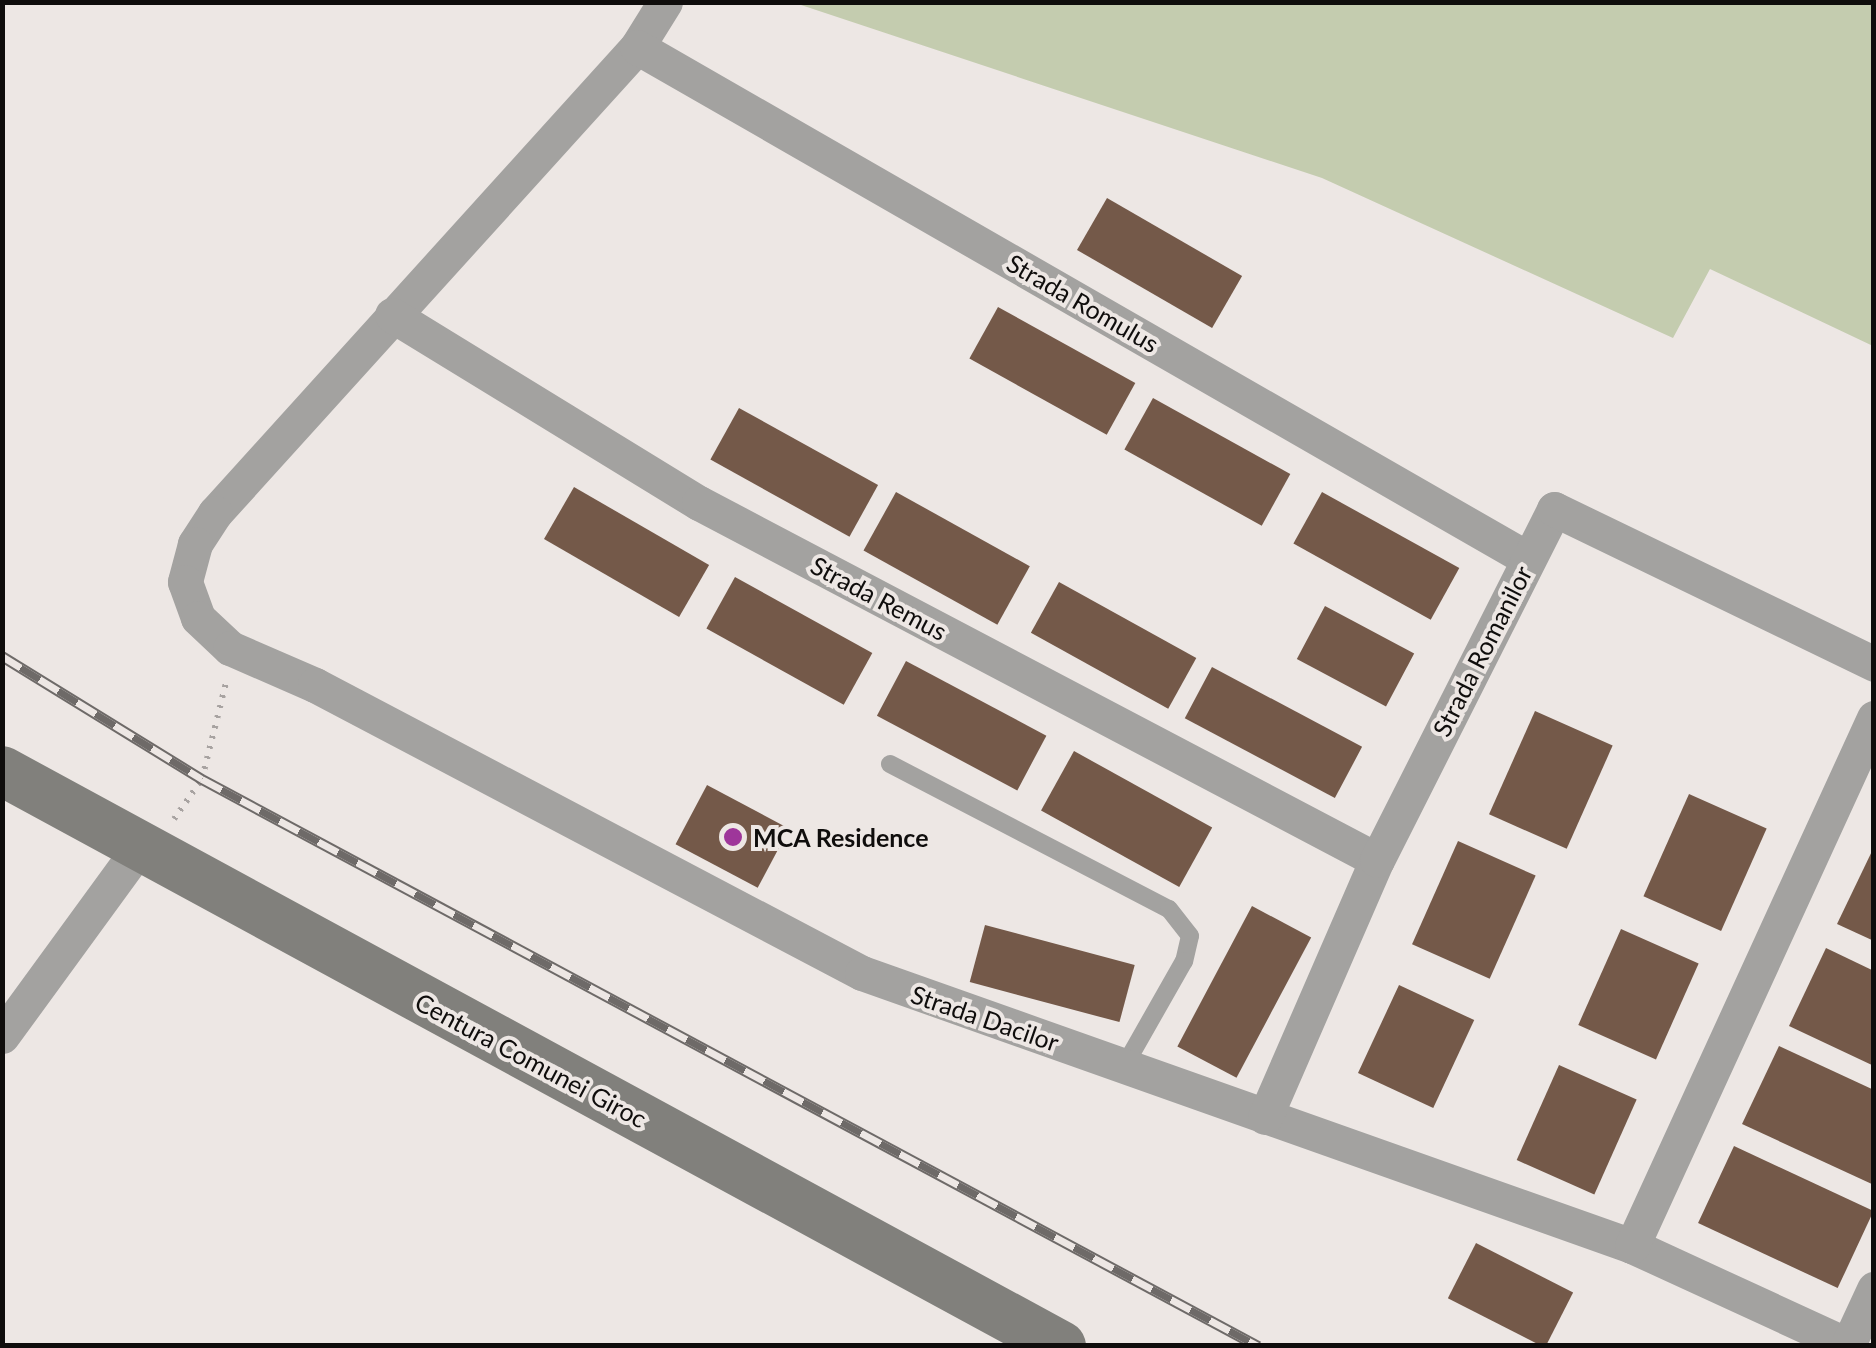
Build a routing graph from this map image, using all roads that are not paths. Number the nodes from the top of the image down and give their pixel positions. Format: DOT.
graph roads {
  1 [pos="666,2"];
  2 [pos="637,47"];
  3 [pos="392,315"];
  4 [pos="1528,559"];
  5 [pos="1874,664"];
  6 [pos="1874,718"];
  7 [pos="890,764"];
  8 [pos="2,772"];
  9 [pos="140,848"];
  10 [pos="1378,860"];
  11 [pos="2,1036"];
  12 [pos="1125,1065"];
  13 [pos="1264,1117"];
  14 [pos="1632,1246"];
  15 [pos="1874,1290"];
  16 [pos="1848,1345"];
  17 [pos="1062,1346"];
  1 -- 2 [label="street"];
  2 -- 3 [label="street"];
  2 -- 4 [label="street, Strada Romulus"];
  3 -- 10 [label="street, Strada Remus"];
  3 -- 12 [label="street, Strada Dacilor"];
  4 -- 5 [label="street, Strada Romanilor"];
  4 -- 10 [label="street, Strada Romanilor"];
  6 -- 14 [label="street"];
  7 -- 12 [label="lane"];
  8 -- 9 [label="main road, Centura Comunei Giroc"];
  9 -- 11 [label="street"];
  9 -- 17 [label="main road, Centura Comunei Giroc"];
  10 -- 13 [label="street, Strada Romanilor"];
  12 -- 13 [label="street, Strada Dacilor"];
  13 -- 14 [label="street, Strada Dacilor"];
  14 -- 16 [label="street, Strada Dacilor"];
  15 -- 16 [label="street"];
}
